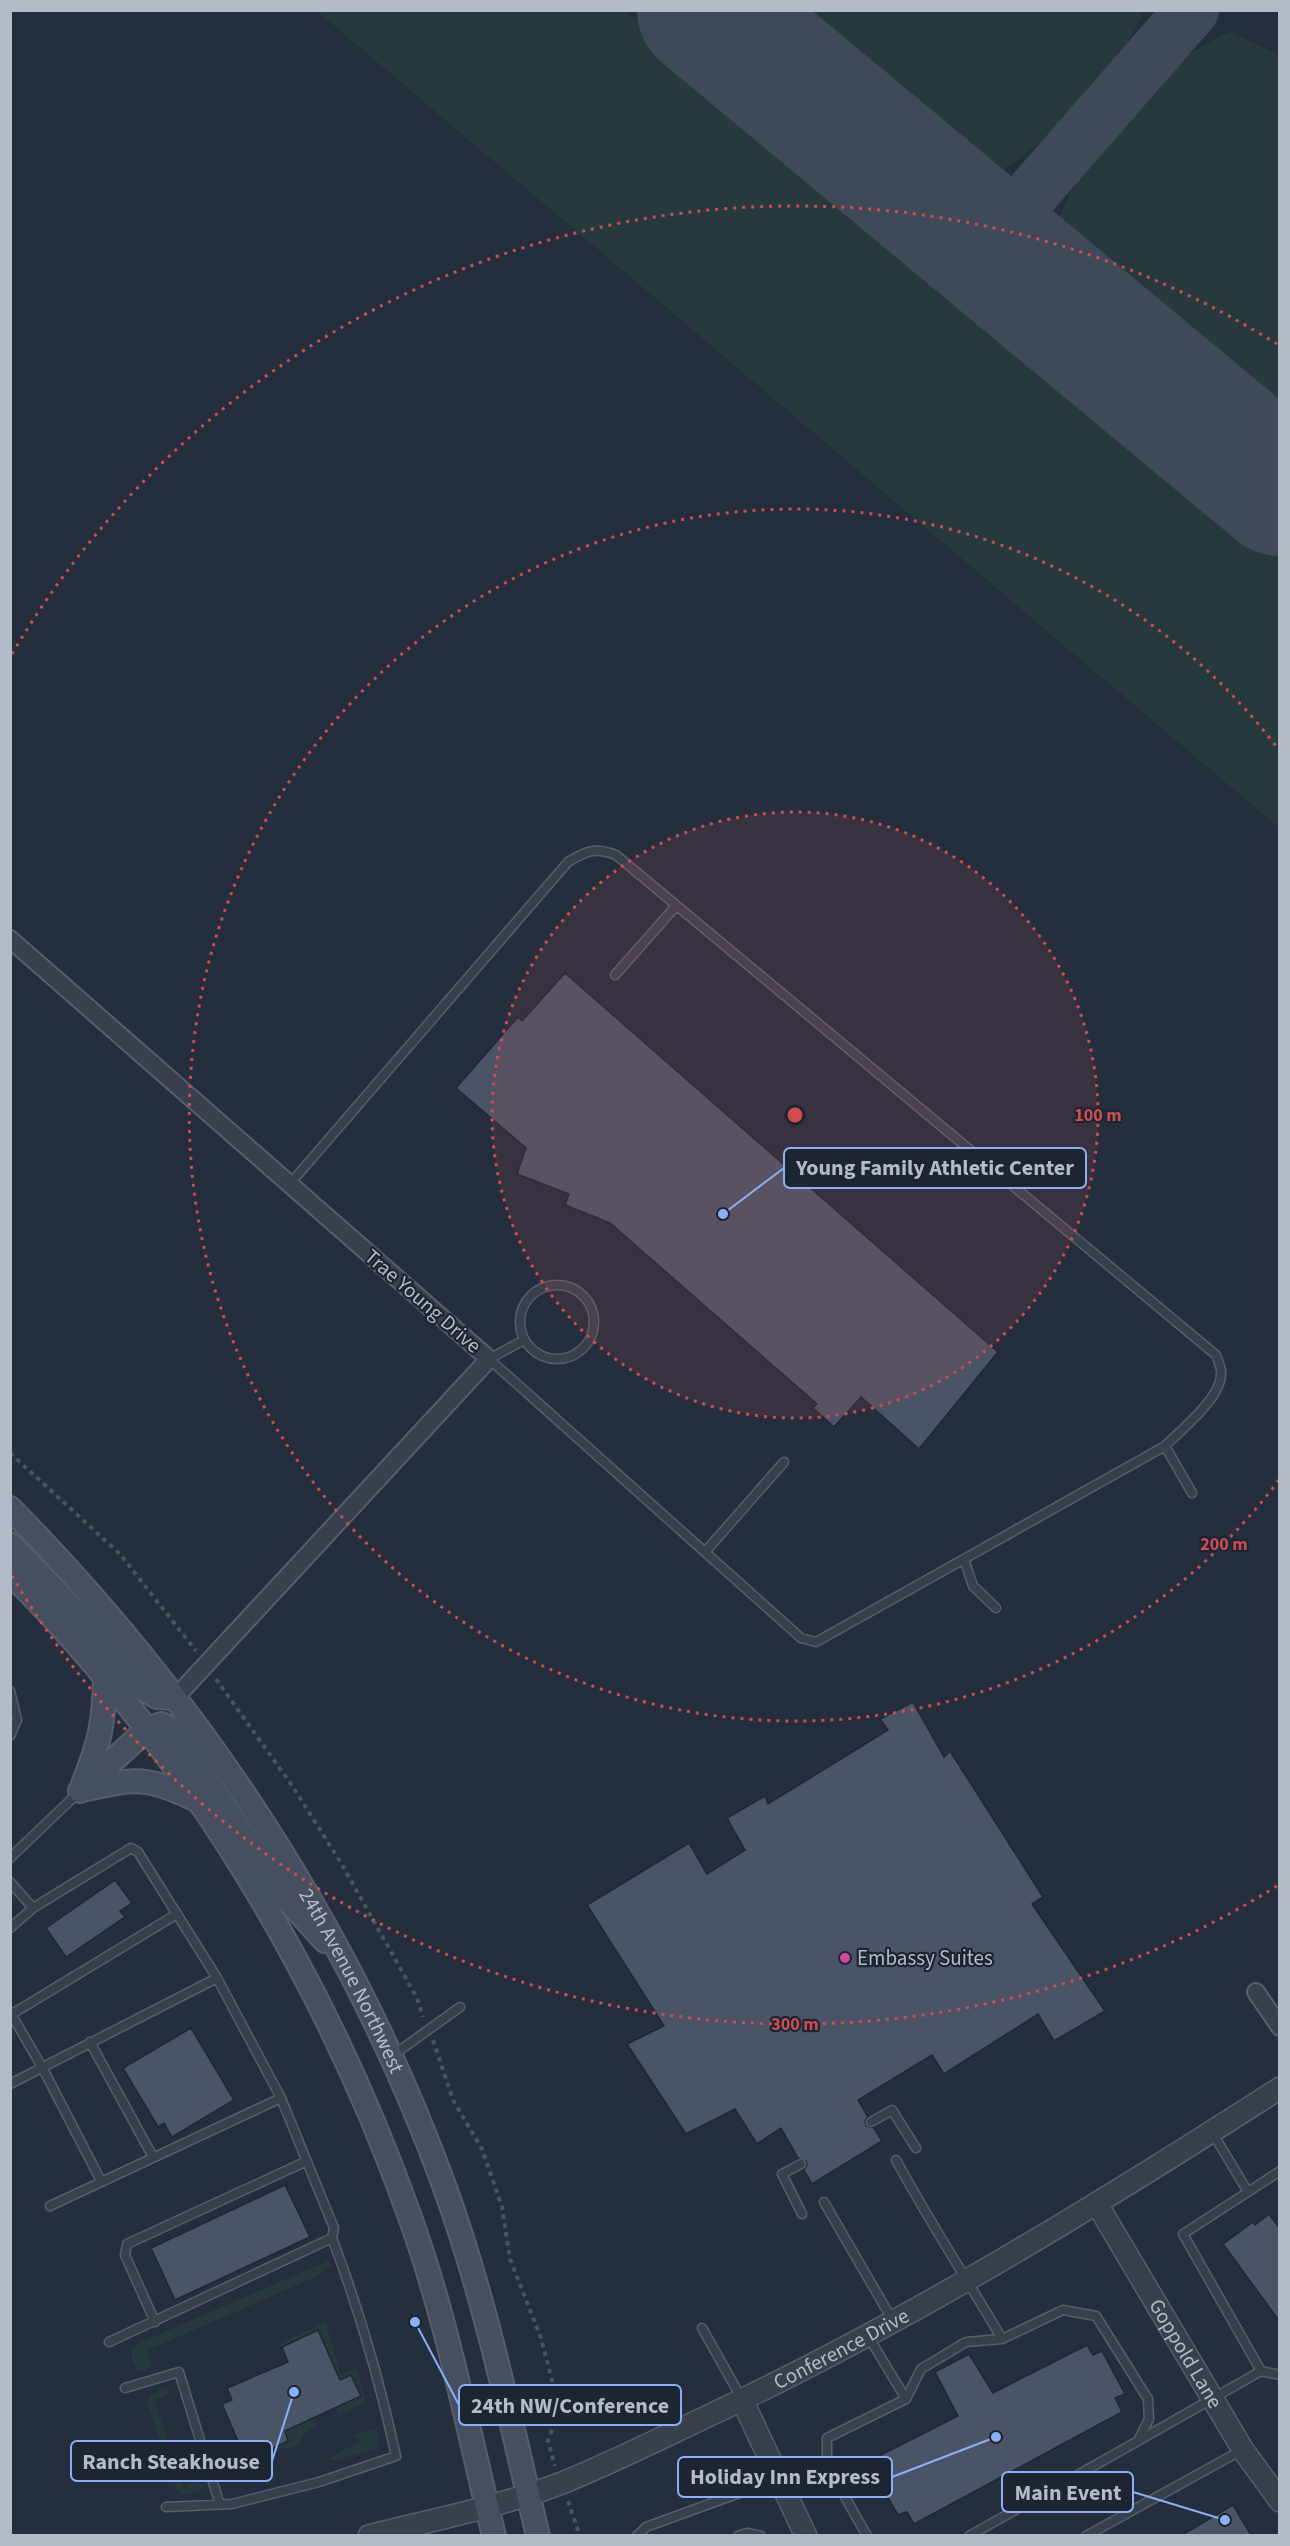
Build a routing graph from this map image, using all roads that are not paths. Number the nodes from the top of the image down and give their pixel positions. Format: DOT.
graph roads {
  1 [pos="676,906"];
  2 [pos="10,939"];
  3 [pos="615,975"];
  4 [pos="289,1185"];
  5 [pos="524,1340"];
  6 [pos="489,1359"];
  7 [pos="1165,1446"];
  8 [pos="784,1462"];
  9 [pos="1192,1493"];
  10 [pos="10,1508"];
  11 [pos="10,1544"];
  12 [pos="705,1552"];
  13 [pos="964,1559"];
  14 [pos="10,1573"];
  15 [pos="996,1608"];
  16 [pos="105,1677"];
  17 [pos="10,1691"];
  18 [pos="175,1698"];
  19 [pos="146,1730"];
  20 [pos="10,1736"];
  21 [pos="80,1791"];
  22 [pos="198,1800"];
  23 [pos="10,1858"];
  24 [pos="10,1882"];
  25 [pos="33,1908"];
  26 [pos="177,1914"];
  27 [pos="10,1928"];
  28 [pos="346,1964"];
  29 [pos="217,1978"];
  30 [pos="1256,1992"];
  31 [pos="460,2007"];
  32 [pos="11,2013"];
  33 [pos="1280,2027"];
  34 [pos="90,2042"];
  35 [pos="392,2057"];
  36 [pos="42,2067"];
  37 [pos="10,2084"];
  38 [pos="1280,2088"];
  39 [pos="281,2098"];
  40 [pos="871,2122"];
  41 [pos="1211,2132"];
  42 [pos="916,2148"];
  43 [pos="153,2157"];
  44 [pos="896,2160"];
  45 [pos="307,2161"];
  46 [pos="801,2164"];
  47 [pos="1280,2171"];
  48 [pos="101,2181"];
  49 [pos="1248,2192"];
  50 [pos="824,2202"];
  51 [pos="1097,2204"];
  52 [pos="50,2206"];
  53 [pos="802,2214"];
  54 [pos="332,2238"];
  55 [pos="969,2280"];
  56 [pos="155,2322"];
  57 [pos="893,2322"];
  58 [pos="702,2328"];
  59 [pos="868,2336"];
  60 [pos="1002,2339"];
  61 [pos="109,2342"];
  62 [pos="1261,2371"];
  63 [pos="1280,2375"];
  64 [pos="125,2388"];
  65 [pos="906,2399"];
  66 [pos="742,2400"];
  67 [pos="1213,2400"];
  68 [pos="1138,2441"];
  69 [pos="1243,2450"];
  70 [pos="779,2479"];
  71 [pos="528,2493"];
  72 [pos="1280,2501"];
  73 [pos="220,2505"];
  74 [pos="487,2505"];
  75 [pos="166,2507"];
  76 [pos="369,2535"];
  77 [pos="494,2535"];
  78 [pos="538,2535"];
  79 [pos="637,2535"];
  80 [pos="738,2535"];
  81 [pos="761,2535"];
  82 [pos="806,2535"];
  83 [pos="867,2535"];
  84 [pos="969,2535"];
  85 [pos="1086,2535"];
  1 -- 3 [label="lane"];
  1 -- 4 [label="lane"];
  1 -- 7 [label="lane"];
  2 -- 4 [label="street, Trae Young Drive"];
  4 -- 6 [label="street, Trae Young Drive"];
  5 -- 5 [label="lane"];
  5 -- 6 [label="lane"];
  6 -- 12 [label="lane"];
  6 -- 18 [label="street, Trae Young Drive"];
  7 -- 9 [label="lane"];
  7 -- 13 [label="lane"];
  8 -- 12 [label="lane"];
  10 -- 18 [label="main road, 24th Avenue Northwest"];
  11 -- 18 [label="main road"];
  12 -- 13 [label="lane"];
  13 -- 15 [label="lane"];
  14 -- 16 [label="main road, 24th Avenue Northwest"];
  16 -- 19 [label="main road, 24th Avenue Northwest"];
  16 -- 21 [label="main road"];
  17 -- 20 [label="lane"];
  18 -- 28 [label="main road, 24th Avenue Northwest"];
  19 -- 21 [label="main road"];
  19 -- 22 [label="main road, 24th Avenue Northwest"];
  19 -- 28 [label="main road"];
  21 -- 22 [label="main road"];
  21 -- 23 [label="lane"];
  22 -- 74 [label="main road, 24th Avenue Northwest"];
  24 -- 25 [label="lane"];
  25 -- 26 [label="lane"];
  25 -- 27 [label="lane"];
  26 -- 29 [label="lane"];
  26 -- 32 [label="lane"];
  28 -- 35 [label="main road, 24th Avenue Northwest"];
  29 -- 34 [label="lane"];
  29 -- 39 [label="lane"];
  30 -- 33 [label="street"];
  31 -- 35 [label="lane"];
  32 -- 36 [label="lane"];
  34 -- 36 [label="lane"];
  34 -- 43 [label="lane"];
  35 -- 71 [label="main road, 24th Avenue Northwest"];
  36 -- 37 [label="lane"];
  36 -- 48 [label="lane"];
  38 -- 41 [label="street, Conference Drive"];
  39 -- 43 [label="lane"];
  39 -- 45 [label="lane"];
  40 -- 42 [label="lane"];
  41 -- 49 [label="lane"];
  41 -- 51 [label="street, Conference Drive"];
  43 -- 48 [label="lane"];
  44 -- 55 [label="lane"];
  45 -- 54 [label="lane"];
  45 -- 56 [label="lane"];
  46 -- 53 [label="lane"];
  47 -- 49 [label="lane"];
  48 -- 52 [label="lane"];
  49 -- 62 [label="lane"];
  50 -- 57 [label="lane"];
  51 -- 55 [label="street, Conference Drive"];
  51 -- 67 [label="street, Goppold Lane"];
  54 -- 56 [label="lane"];
  54 -- 73 [label="lane"];
  55 -- 57 [label="street, Conference Drive"];
  55 -- 60 [label="lane"];
  56 -- 61 [label="lane"];
  57 -- 59 [label="street, Conference Drive"];
  58 -- 66 [label="lane"];
  59 -- 65 [label="lane"];
  59 -- 66 [label="street, Conference Drive"];
  60 -- 65 [label="lane"];
  60 -- 68 [label="lane"];
  62 -- 63 [label="lane"];
  62 -- 67 [label="lane"];
  64 -- 73 [label="lane"];
  65 -- 83 [label="lane"];
  66 -- 70 [label="street"];
  66 -- 71 [label="street, Conference Drive"];
  67 -- 68 [label="lane"];
  67 -- 69 [label="street, Goppold Lane"];
  68 -- 84 [label="lane"];
  69 -- 72 [label="street, Goppold Lane"];
  69 -- 85 [label="lane"];
  70 -- 79 [label="lane"];
  70 -- 82 [label="street"];
  71 -- 74 [label="street, Conference Drive"];
  71 -- 78 [label="main road, 24th Avenue Northwest"];
  73 -- 75 [label="lane"];
  74 -- 76 [label="street, Conference Drive"];
  74 -- 77 [label="main road, 24th Avenue Northwest"];
  80 -- 81 [label="lane"];
}
